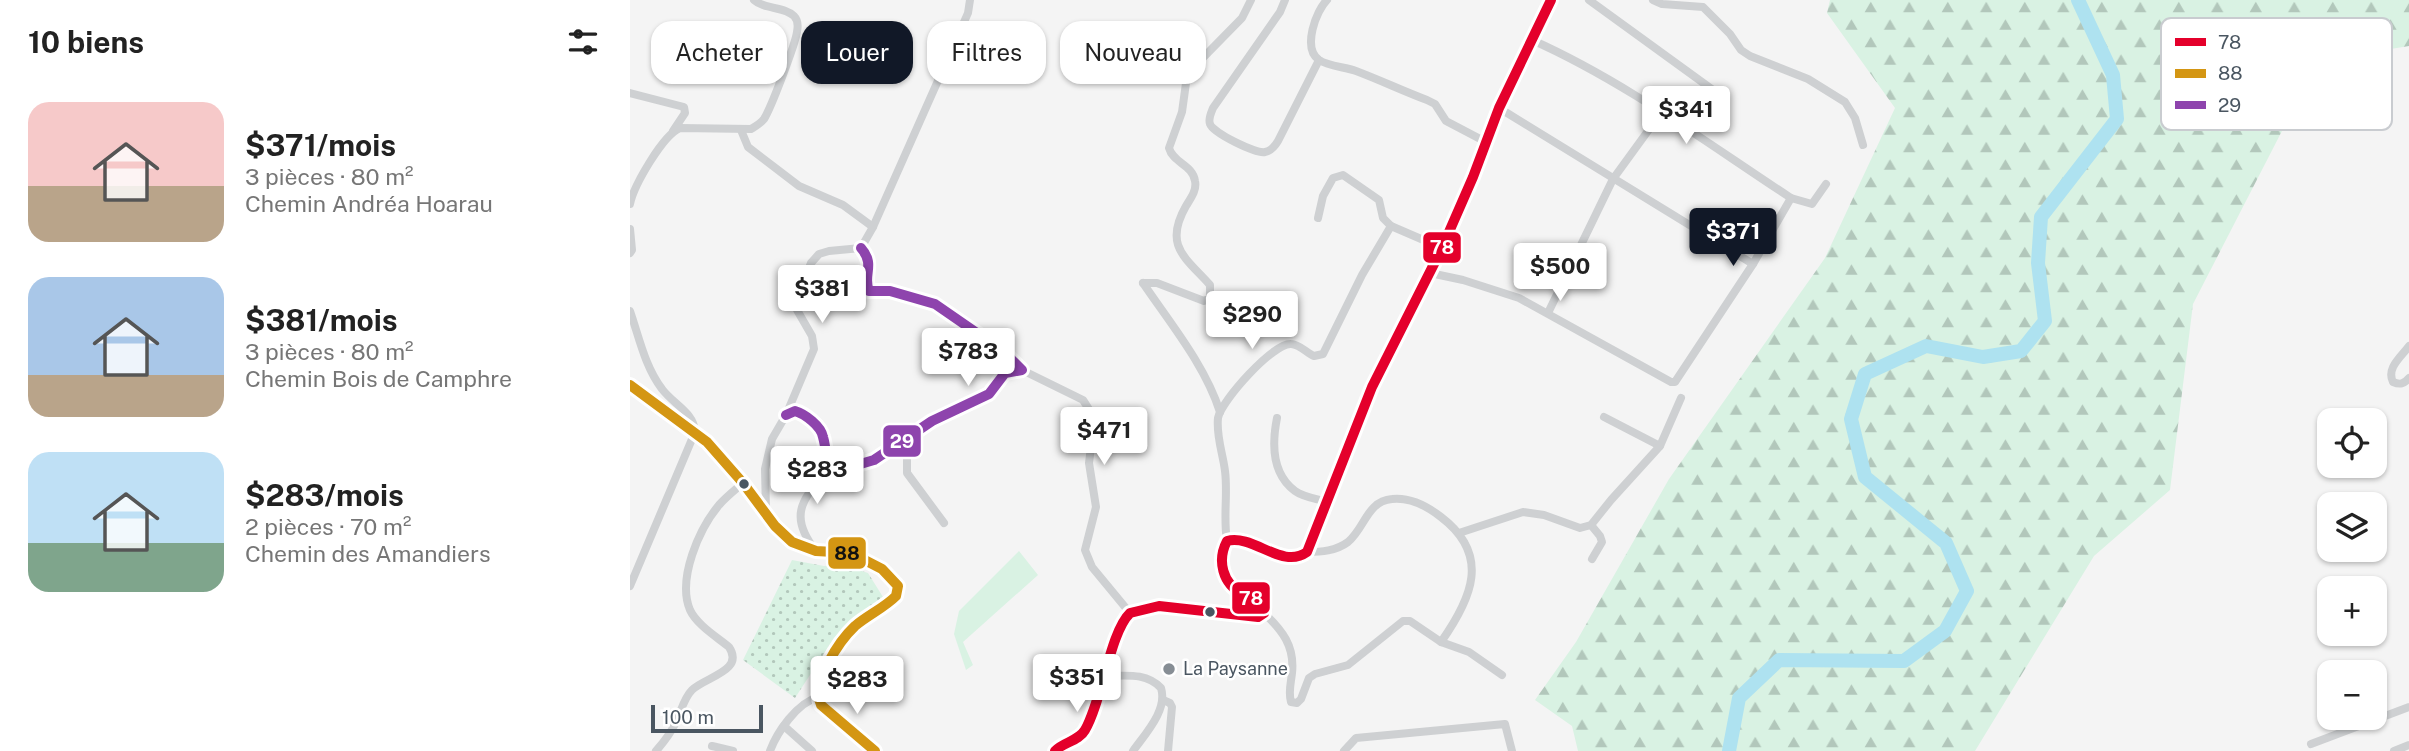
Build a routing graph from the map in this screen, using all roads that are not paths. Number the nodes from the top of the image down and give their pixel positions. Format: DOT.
graph roads {
  1 [pos="754,0"];
  2 [pos="970,0"];
  3 [pos="1251,0"];
  4 [pos="1284,0"];
  5 [pos="1327,0"];
  6 [pos="1551,0"];
  7 [pos="1589,0"];
  8 [pos="1653,0"];
  9 [pos="1532,40"];
  10 [pos="1319,60"];
  11 [pos="1713,90"];
  12 [pos="630,93"];
  13 [pos="1499,108"];
  14 [pos="1661,113"];
  15 [pos="741,130"];
  16 [pos="673,131"];
  17 [pos="1486,142"];
  18 [pos="1863,145"];
  19 [pos="1613,179"];
  20 [pos="1826,184"];
  21 [pos="1791,198"];
  22 [pos="630,204"];
  23 [pos="1318,218"];
  24 [pos="1391,226"];
  25 [pos="873,227"];
  26 [pos="630,229"];
  27 [pos="861,248"];
  28 [pos="1441,248"];
  29 [pos="630,253"];
  30 [pos="1753,264"];
  31 [pos="1430,273"];
  32 [pos="630,311"];
  33 [pos="1548,313"];
  34 [pos="2409,346"];
  35 [pos="1022,370"];
  36 [pos="2409,378"];
  37 [pos="630,385"];
  38 [pos="1681,398"];
  39 [pos="1220,412"];
  40 [pos="786,415"];
  41 [pos="1604,417"];
  42 [pos="1277,418"];
  43 [pos="695,432"];
  44 [pos="899,444"];
  45 [pos="1660,446"];
  46 [pos="832,464"];
  47 [pos="743,483"];
  48 [pos="1327,502"];
  49 [pos="766,511"];
  50 [pos="944,523"];
  51 [pos="1591,525"];
  52 [pos="1459,533"];
  53 [pos="1227,541"];
  54 [pos="816,551"];
  55 [pos="1307,552"];
  56 [pos="1592,559"];
  57 [pos="631,581"];
  58 [pos="1130,613"];
  59 [pos="1264,613"];
  60 [pos="1441,642"];
  61 [pos="1502,675"];
  62 [pos="1105,676"];
  63 [pos="818,697"];
  64 [pos="1163,700"];
  65 [pos="2409,707"];
  66 [pos="784,726"];
  67 [pos="2311,744"];
  68 [pos="2409,745"];
  69 [pos="712,746"];
  70 [pos="870,749"];
  71 [pos="656,751"];
  72 [pos="733,751"];
  73 [pos="770,751"];
  74 [pos="811,751"];
  75 [pos="1055,751"];
  76 [pos="1133,751"];
  77 [pos="1168,751"];
  78 [pos="1344,751"];
  79 [pos="1513,751"];
  80 [pos="2395,751"];
  1 -- 15 [label="street"];
  2 -- 25 [label="street"];
  3 -- 39 [label="street"];
  4 -- 10 [label="street"];
  5 -- 10 [label="street"];
  6 -- 9 [label="street"];
  7 -- 11 [label="street"];
  8 -- 18 [label="street"];
  9 -- 13 [label="street"];
  9 -- 14 [label="street"];
  10 -- 17 [label="street"];
  12 -- 16 [label="street"];
  13 -- 17 [label="street"];
  13 -- 19 [label="street"];
  14 -- 19 [label="street"];
  14 -- 21 [label="street"];
  15 -- 16 [label="street"];
  15 -- 25 [label="street"];
  16 -- 22 [label="street"];
  17 -- 28 [label="street"];
  19 -- 30 [label="street"];
  19 -- 33 [label="street"];
  20 -- 21 [label="street"];
  21 -- 30 [label="street"];
  23 -- 24 [label="street"];
  24 -- 28 [label="street"];
  24 -- 39 [label="street"];
  25 -- 27 [label="street"];
  26 -- 29 [label="street"];
  27 -- 35 [label="street"];
  27 -- 40 [label="street"];
  28 -- 31 [label="street"];
  30 -- 33 [label="street"];
  31 -- 33 [label="street"];
  31 -- 48 [label="street"];
  32 -- 43 [label="street"];
  34 -- 36 [label="street"];
  35 -- 44 [label="street"];
  35 -- 58 [label="street"];
  37 -- 43 [label="street"];
  38 -- 45 [label="street"];
  39 -- 53 [label="street"];
  40 -- 46 [label="street"];
  40 -- 49 [label="street"];
  41 -- 45 [label="street"];
  42 -- 48 [label="street"];
  43 -- 47 [label="street"];
  43 -- 57 [label="street"];
  44 -- 46 [label="street"];
  44 -- 50 [label="street"];
  45 -- 51 [label="street"];
  46 -- 54 [label="street"];
  47 -- 49 [label="street"];
  47 -- 71 [label="street"];
  48 -- 55 [label="street"];
  49 -- 54 [label="street"];
  51 -- 52 [label="street"];
  51 -- 56 [label="street"];
  52 -- 55 [label="street"];
  52 -- 60 [label="street"];
  53 -- 55 [label="street"];
  53 -- 59 [label="street"];
  54 -- 63 [label="street"];
  58 -- 59 [label="street"];
  58 -- 62 [label="street"];
  59 -- 60 [label="street"];
  60 -- 61 [label="street"];
  62 -- 64 [label="street"];
  62 -- 75 [label="street"];
  63 -- 66 [label="street"];
  63 -- 70 [label="street"];
  64 -- 76 [label="street"];
  64 -- 77 [label="street"];
  65 -- 67 [label="street"];
  66 -- 73 [label="street"];
  66 -- 74 [label="street"];
  68 -- 80 [label="street"];
  69 -- 72 [label="street"];
  78 -- 79 [label="street"];
}
